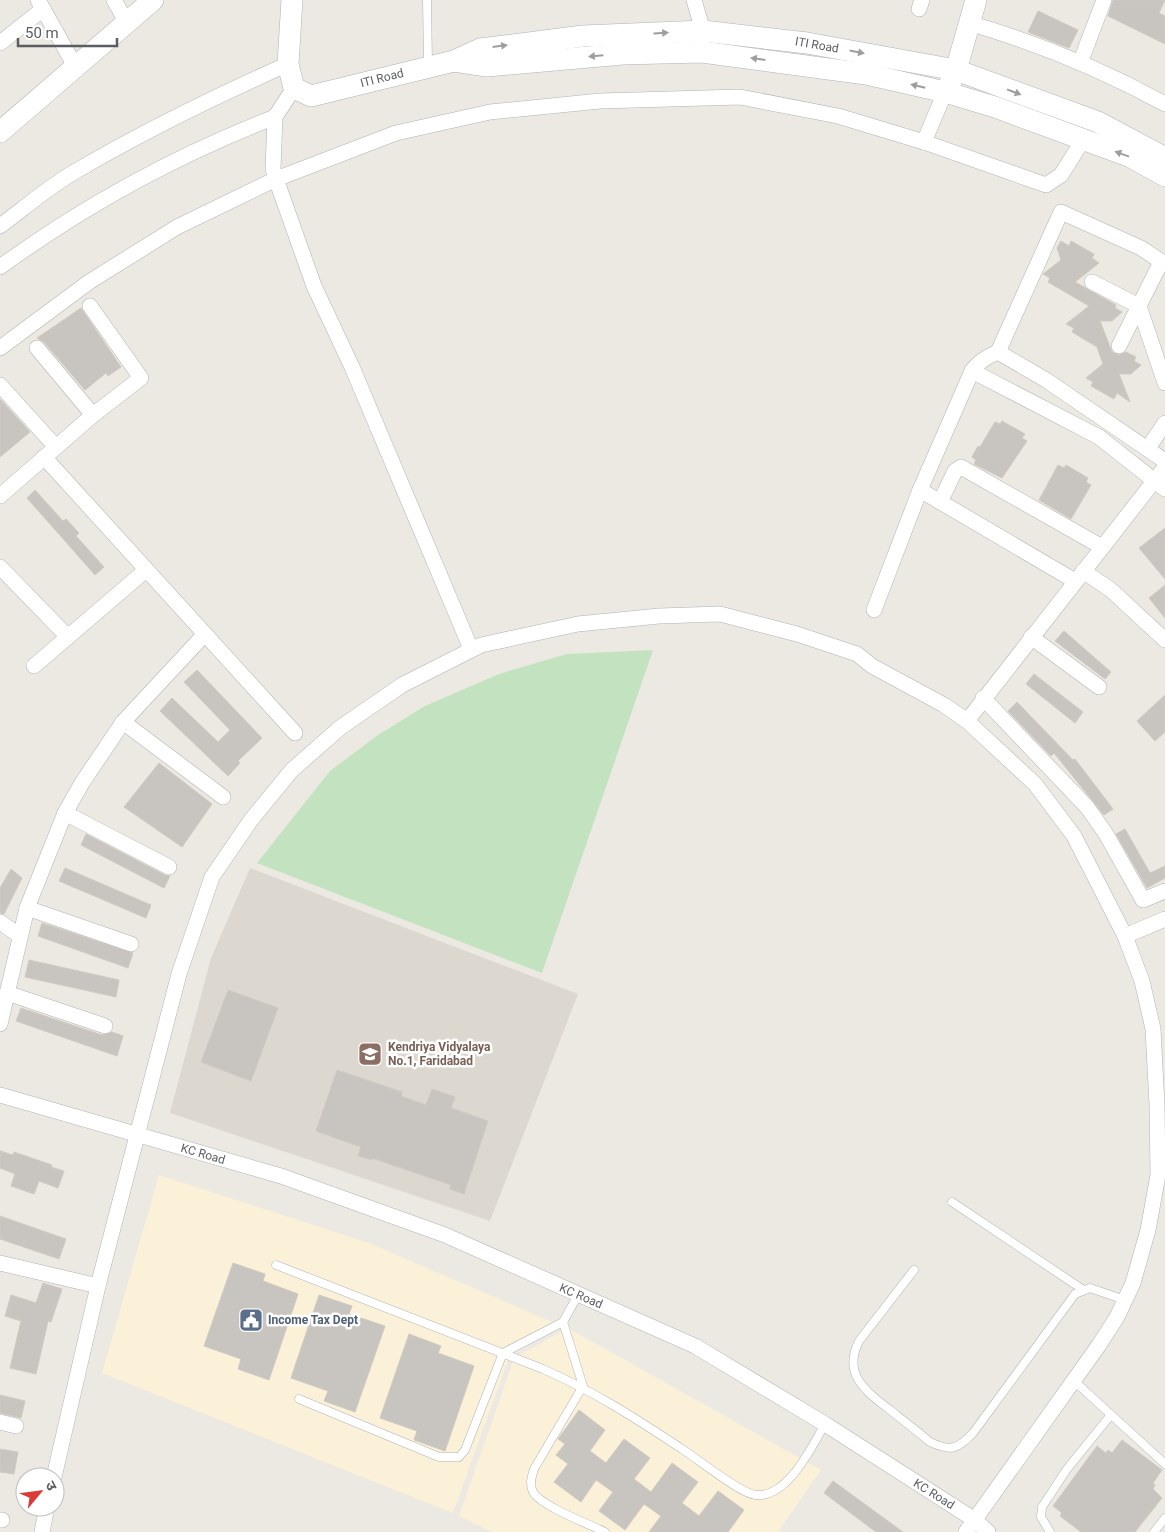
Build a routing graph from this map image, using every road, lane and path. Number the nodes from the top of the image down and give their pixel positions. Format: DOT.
graph roads {
  1 [pos="114,0"];
  2 [pos="153,0"];
  3 [pos="292,0"];
  4 [pos="427,0"];
  5 [pos="694,0"];
  6 [pos="976,0"];
  7 [pos="1104,0"];
  8 [pos="40,4"];
  9 [pos="127,23"];
  10 [pos="969,23"];
  11 [pos="703,30"];
  12 [pos="0,43"];
  13 [pos="702,52"];
  14 [pos="454,61"];
  15 [pos="1080,63"];
  16 [pos="288,64"];
  17 [pos="428,66"];
  18 [pos="76,68"];
  19 [pos="956,70"];
  20 [pos="303,92"];
  21 [pos="945,92"];
  22 [pos="1165,104"];
  23 [pos="275,117"];
  24 [pos="1,129"];
  25 [pos="1083,140"];
  26 [pos="924,142"];
  27 [pos="1165,158"];
  28 [pos="1165,176"];
  29 [pos="276,179"];
  30 [pos="0,226"];
  31 [pos="1163,263"];
  32 [pos="0,267"];
  33 [pos="1092,282"];
  34 [pos="90,306"];
  35 [pos="1139,306"];
  36 [pos="1119,346"];
  37 [pos="0,348"];
  38 [pos="37,348"];
  39 [pos="998,352"];
  40 [pos="972,372"];
  41 [pos="1165,383"];
  42 [pos="0,385"];
  43 [pos="93,414"];
  44 [pos="1165,423"];
  45 [pos="56,447"];
  46 [pos="1148,448"];
  47 [pos="44,457"];
  48 [pos="1165,461"];
  49 [pos="1165,467"];
  50 [pos="1160,484"];
  51 [pos="3,488"];
  52 [pos="920,490"];
  53 [pos="940,502"];
  54 [pos="1102,547"];
  55 [pos="0,567"];
  56 [pos="146,570"];
  57 [pos="1079,576"];
  58 [pos="874,610"];
  59 [pos="204,635"];
  60 [pos="68,637"];
  61 [pos="1031,637"];
  62 [pos="1165,640"];
  63 [pos="471,649"];
  64 [pos="34,666"];
  65 [pos="1099,687"];
  66 [pos="983,698"];
  67 [pos="967,721"];
  68 [pos="124,722"];
  69 [pos="295,733"];
  70 [pos="223,797"];
  71 [pos="65,813"];
  72 [pos="169,868"];
  73 [pos="1165,890"];
  74 [pos="27,908"];
  75 [pos="1165,919"];
  76 [pos="0,922"];
  77 [pos="20,936"];
  78 [pos="1124,936"];
  79 [pos="131,944"];
  80 [pos="7,993"];
  81 [pos="0,1024"];
  82 [pos="105,1026"];
  83 [pos="0,1095"];
  84 [pos="138,1136"];
  85 [pos="952,1202"];
  86 [pos="0,1263"];
  87 [pos="276,1265"];
  88 [pos="914,1270"];
  89 [pos="98,1286"];
  90 [pos="1082,1290"];
  91 [pos="578,1295"];
  92 [pos="1125,1300"];
  93 [pos="563,1322"];
  94 [pos="504,1353"];
  95 [pos="1073,1380"];
  96 [pos="583,1386"];
  97 [pos="299,1399"];
  98 [pos="1110,1416"];
  99 [pos="0,1422"];
  100 [pos="825,1424"];
  101 [pos="16,1426"];
  102 [pos="1165,1464"];
  103 [pos="56,1467"];
  104 [pos="45,1517"];
  105 [pos="1165,1518"];
  106 [pos="975,1520"];
  107 [pos="42,1532"];
  108 [pos="605,1532"];
  109 [pos="966,1532"];
  110 [pos="988,1532"];
  111 [pos="1050,1532"];
  112 [pos="1154,1532"];
  1 -- 9 [label="street"];
  2 -- 9 [label="street"];
  3 -- 16 [label="street"];
  4 -- 17 [label="lane"];
  5 -- 11 [label="street"];
  6 -- 10 [label="street"];
  7 -- 15 [label="street"];
  8 -- 12 [label="street"];
  8 -- 18 [label="street"];
  9 -- 18 [label="street"];
  10 -- 15 [label="street"];
  10 -- 19 [label="street"];
  11 -- 13 [label="street"];
  14 -- 11 [label="street, ITI Road, one-way"];
  11 -- 19 [label="street, ITI Road, one-way"];
  13 -- 14 [label="street, ITI Road, one-way"];
  21 -- 13 [label="street, ITI Road, one-way"];
  14 -- 17 [label="street, ITI Road"];
  15 -- 22 [label="street"];
  16 -- 20 [label="street"];
  16 -- 30 [label="street"];
  17 -- 20 [label="street, ITI Road"];
  18 -- 24 [label="street"];
  19 -- 21 [label="street"];
  19 -- 27 [label="street, ITI Road, one-way"];
  20 -- 23 [label="street"];
  21 -- 25 [label="street, ITI Road"];
  21 -- 26 [label="street"];
  23 -- 29 [label="street"];
  23 -- 32 [label="street"];
  25 -- 26 [label="street"];
  28 -- 25 [label="street, ITI Road, one-way"];
  26 -- 29 [label="street"];
  29 -- 37 [label="street"];
  29 -- 63 [label="street"];
  31 -- 35 [label="street"];
  31 -- 39 [label="street"];
  33 -- 35 [label="street"];
  34 -- 43 [label="street"];
  35 -- 36 [label="street"];
  35 -- 41 [label="street"];
  38 -- 43 [label="street"];
  39 -- 40 [label="street"];
  39 -- 46 [label="street"];
  40 -- 50 [label="street"];
  40 -- 52 [label="street"];
  42 -- 45 [label="street"];
  43 -- 45 [label="street"];
  44 -- 46 [label="street"];
  45 -- 47 [label="street"];
  46 -- 48 [label="street"];
  47 -- 51 [label="street"];
  47 -- 56 [label="street"];
  49 -- 50 [label="street"];
  50 -- 54 [label="street"];
  52 -- 53 [label="street"];
  52 -- 58 [label="street"];
  53 -- 54 [label="street"];
  53 -- 57 [label="street"];
  54 -- 57 [label="street"];
  55 -- 60 [label="street"];
  56 -- 59 [label="street"];
  56 -- 60 [label="street"];
  57 -- 61 [label="street"];
  57 -- 62 [label="street"];
  59 -- 68 [label="street"];
  59 -- 69 [label="street"];
  60 -- 64 [label="street"];
  61 -- 65 [label="street"];
  61 -- 66 [label="street"];
  63 -- 67 [label="street"];
  63 -- 84 [label="street"];
  66 -- 67 [label="street"];
  66 -- 73 [label="street"];
  67 -- 78 [label="street"];
  68 -- 70 [label="street"];
  68 -- 71 [label="street"];
  71 -- 72 [label="street"];
  71 -- 74 [label="street"];
  74 -- 77 [label="street"];
  74 -- 79 [label="street"];
  75 -- 78 [label="street"];
  76 -- 77 [label="street"];
  77 -- 80 [label="street"];
  78 -- 92 [label="street"];
  80 -- 81 [label="street"];
  80 -- 82 [label="street"];
  83 -- 84 [label="street, KC Road"];
  84 -- 89 [label="street"];
  84 -- 91 [label="street, KC Road"];
  85 -- 90 [label="lane"];
  86 -- 89 [label="street"];
  87 -- 94 [label="lane"];
  88 -- 90 [label="lane"];
  89 -- 103 [label="street"];
  90 -- 92 [label="lane"];
  91 -- 93 [label="lane"];
  91 -- 100 [label="street, KC Road"];
  92 -- 95 [label="street"];
  93 -- 94 [label="lane"];
  93 -- 96 [label="lane"];
  94 -- 96 [label="lane"];
  94 -- 97 [label="lane"];
  95 -- 98 [label="lane"];
  95 -- 106 [label="street"];
  96 -- 100 [label="lane"];
  96 -- 108 [label="lane"];
  98 -- 102 [label="lane"];
  98 -- 111 [label="lane"];
  99 -- 101 [label="street"];
  100 -- 106 [label="street, KC Road"];
  104 -- 107 [label="street"];
  105 -- 112 [label="lane"];
  106 -- 109 [label="street"];
  106 -- 110 [label="street, KC Road"];
}
